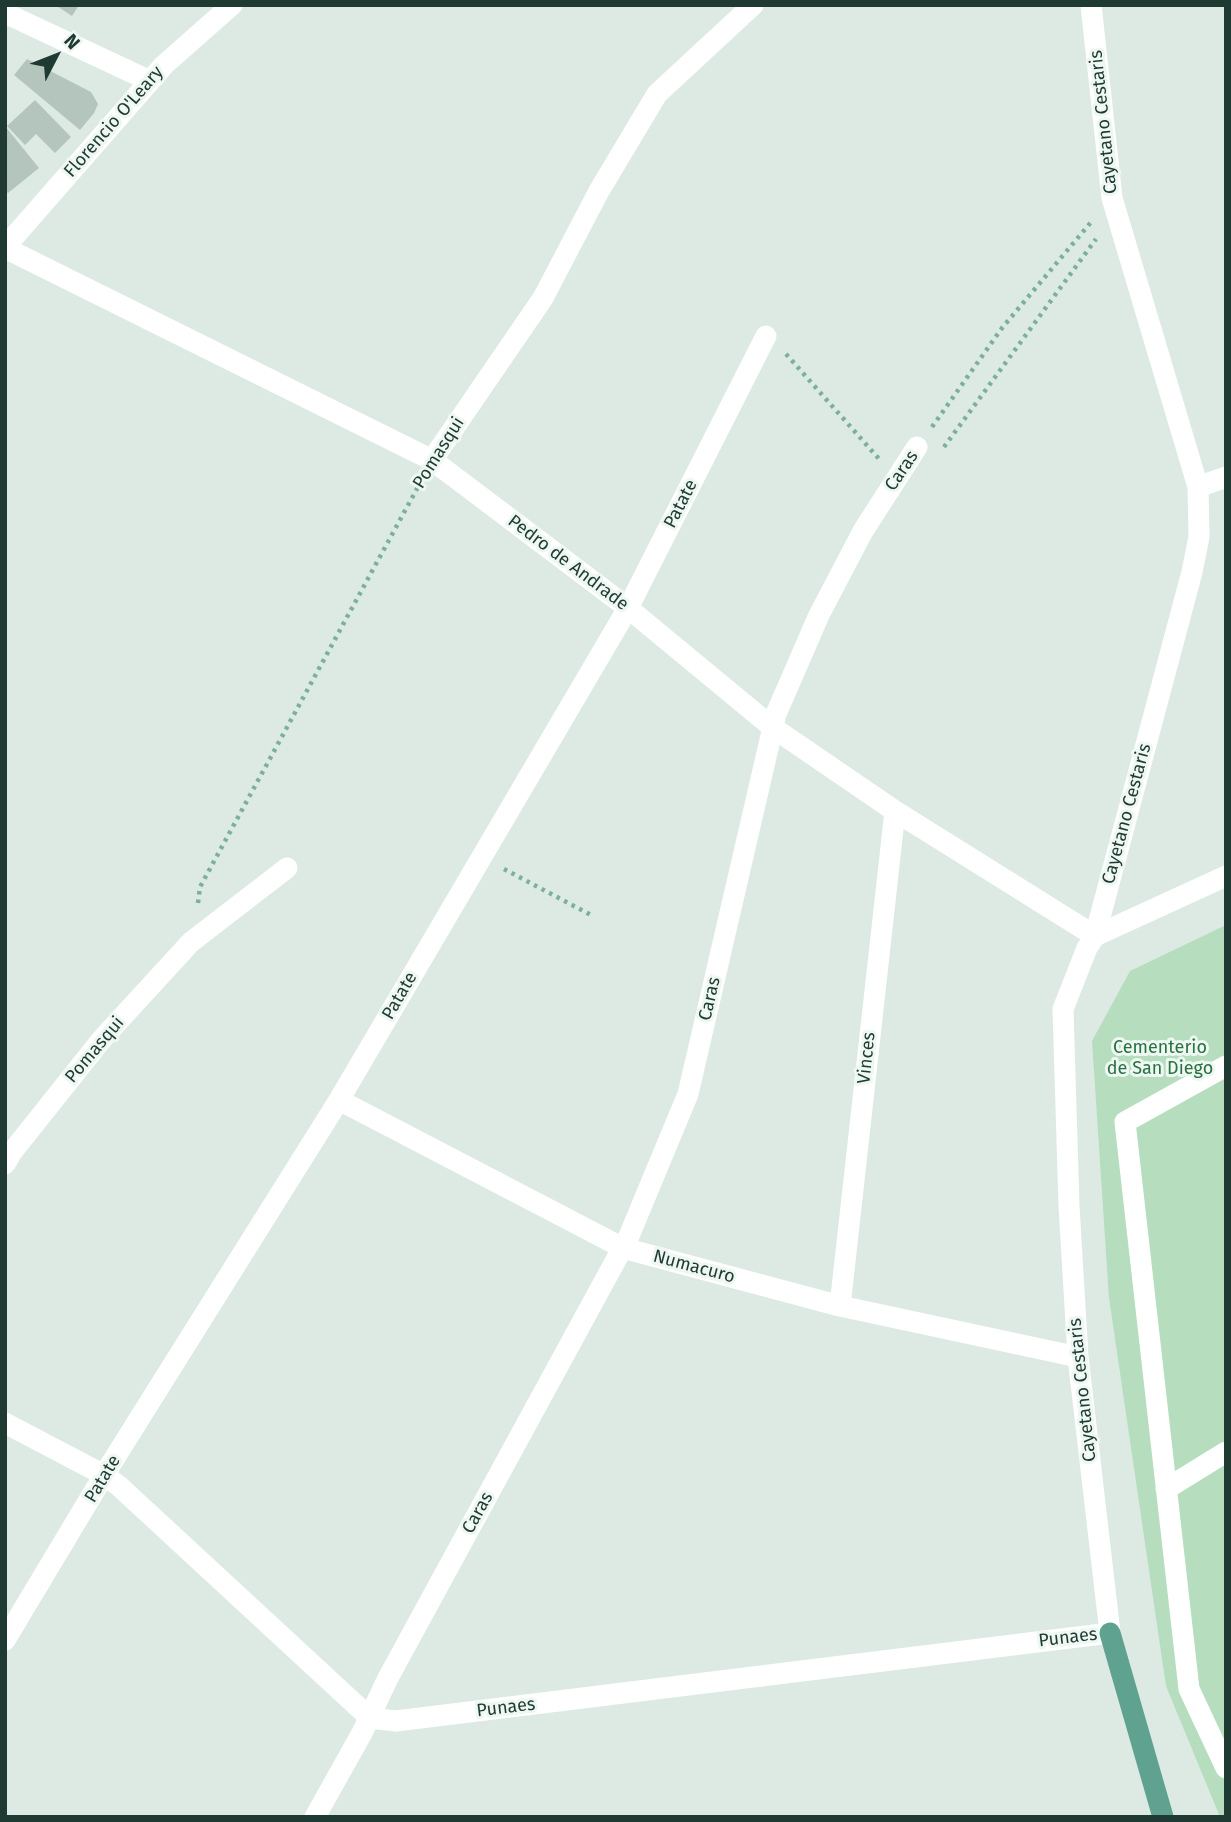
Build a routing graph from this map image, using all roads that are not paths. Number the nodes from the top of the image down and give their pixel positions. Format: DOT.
graph roads {
  1 [pos="232,5"];
  2 [pos="753,5"];
  3 [pos="1091,5"];
  4 [pos="5,13"];
  5 [pos="150,81"];
  6 [pos="5,248"];
  7 [pos="772,341"];
  8 [pos="918,447"];
  9 [pos="432,460"];
  10 [pos="1226,477"];
  11 [pos="1198,486"];
  12 [pos="628,608"];
  13 [pos="772,727"];
  14 [pos="895,811"];
  15 [pos="287,868"];
  16 [pos="1226,876"];
  17 [pos="1095,936"];
  18 [pos="1226,1066"];
  19 [pos="339,1100"];
  20 [pos="5,1164"];
  21 [pos="623,1248"];
  22 [pos="840,1306"];
  23 [pos="1078,1357"];
  24 [pos="5,1423"];
  25 [pos="1226,1452"];
  26 [pos="104,1475"];
  27 [pos="1166,1489"];
  28 [pos="1110,1633"];
  29 [pos="5,1640"];
  30 [pos="370,1718"];
  31 [pos="1226,1768"];
  32 [pos="315,1817"];
  33 [pos="1163,1817"];
  1 -- 5 [label="street, Florencio O'Leary"];
  2 -- 9 [label="street, Pomasqui"];
  3 -- 11 [label="street, Cayetano Cestaris"];
  4 -- 5 [label="street"];
  5 -- 6 [label="street, Florencio O'Leary"];
  6 -- 9 [label="street, Pedro de Andrade"];
  7 -- 12 [label="street, Patate"];
  8 -- 13 [label="street, Caras"];
  9 -- 12 [label="street, Pedro de Andrade"];
  10 -- 11 [label="street"];
  11 -- 17 [label="street, Cayetano Cestaris"];
  12 -- 13 [label="street, Pedro de Andrade"];
  12 -- 19 [label="street, Patate"];
  13 -- 14 [label="street, Pedro de Andrade"];
  13 -- 21 [label="street, Caras"];
  14 -- 17 [label="street, Pedro de Andrade"];
  14 -- 22 [label="street, Vinces"];
  15 -- 20 [label="street, Pomasqui"];
  16 -- 17 [label="street"];
  17 -- 23 [label="street, Cayetano Cestaris"];
  18 -- 27 [label="street"];
  19 -- 21 [label="street, Numacuro"];
  19 -- 26 [label="street, Patate"];
  21 -- 22 [label="street, Numacuro"];
  21 -- 30 [label="street, Caras"];
  22 -- 23 [label="street, Numacuro"];
  23 -- 28 [label="street, Cayetano Cestaris"];
  24 -- 26 [label="street"];
  25 -- 27 [label="street"];
  26 -- 29 [label="street, Patate"];
  26 -- 30 [label="street"];
  27 -- 31 [label="street"];
  28 -- 30 [label="street, Punaes"];
  28 -- 33 [label="main road"];
  30 -- 32 [label="street, Caras"];
}
